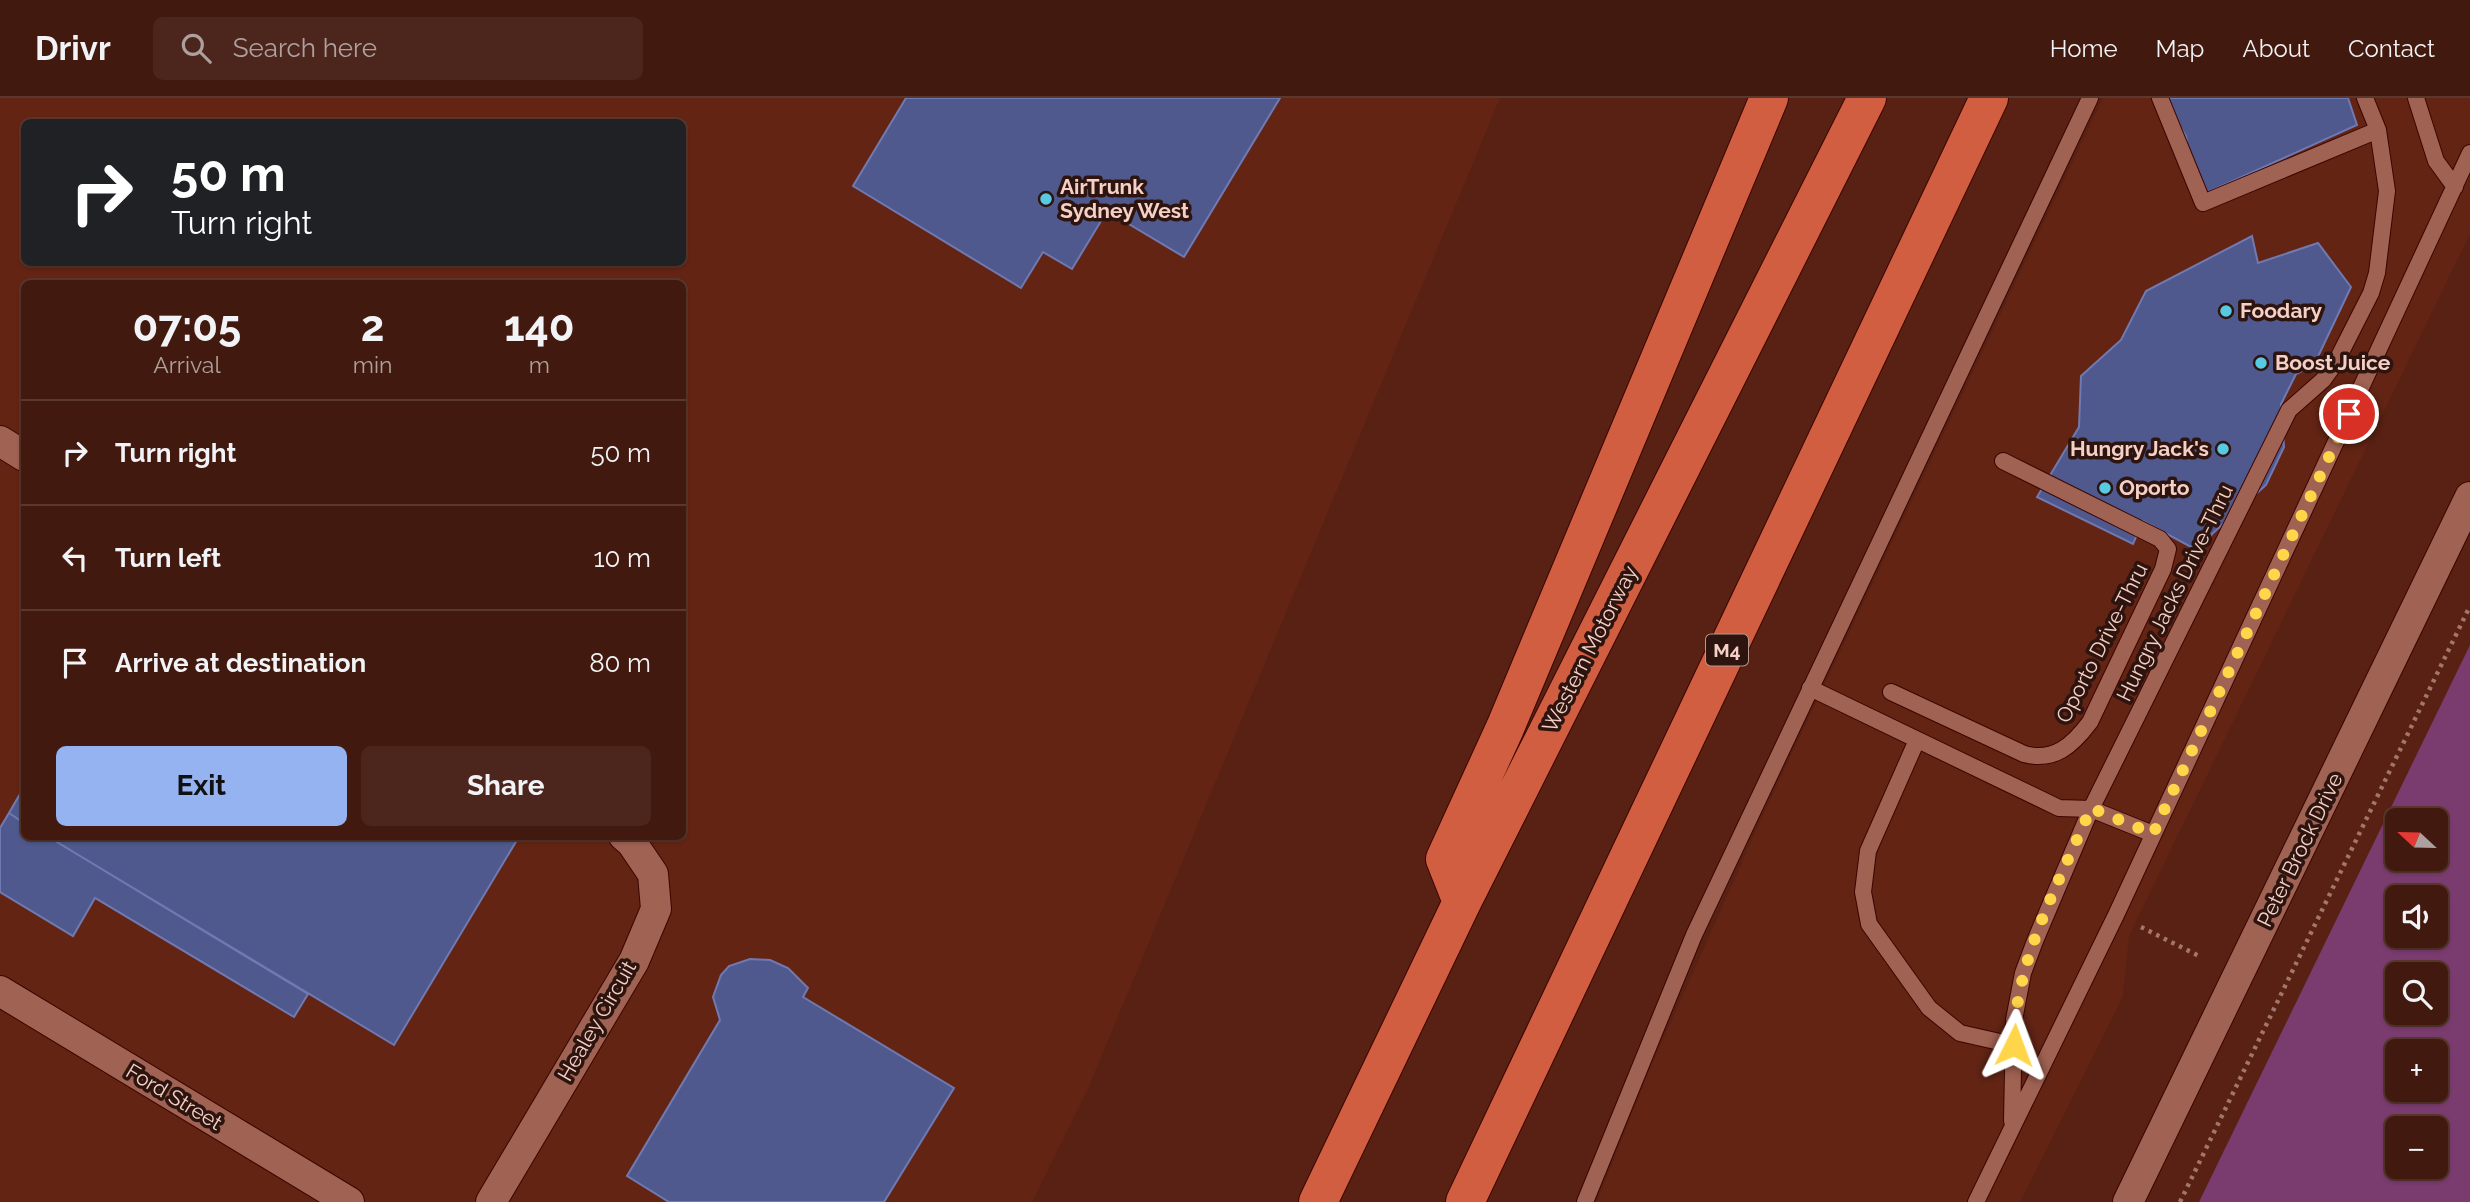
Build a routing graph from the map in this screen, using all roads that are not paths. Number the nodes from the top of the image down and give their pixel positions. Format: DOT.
graph roads {
  1 [pos="1769,98"];
  2 [pos="1867,98"];
  3 [pos="1989,98"];
  4 [pos="2090,98"];
  5 [pos="2160,98"];
  6 [pos="2365,98"];
  7 [pos="2416,98"];
  8 [pos="2378,130"];
  9 [pos="2470,153"];
  10 [pos="2455,187"];
  11 [pos="0,441"];
  12 [pos="21,454"];
  13 [pos="2003,461"];
  14 [pos="2470,498"];
  15 [pos="1810,688"];
  16 [pos="1891,692"];
  17 [pos="1917,740"];
  18 [pos="2091,808"];
  19 [pos="2153,834"];
  20 [pos="629,840"];
  21 [pos="1462,902"];
  22 [pos="0,991"];
  23 [pos="2014,1045"];
  24 [pos="2012,1126"];
  25 [pos="349,1202"];
  26 [pos="491,1202"];
  27 [pos="1318,1202"];
  28 [pos="1465,1202"];
  29 [pos="1585,1202"];
  30 [pos="1976,1202"];
  31 [pos="2128,1202"];
  1 -- 21 [label="highway"];
  2 -- 21 [label="highway, Western Motorway"];
  3 -- 28 [label="highway, M4"];
  4 -- 15 [label="lane"];
  5 -- 8 [label="lane"];
  6 -- 8 [label="lane, Hungry Jacks Drive-Thru"];
  7 -- 10 [label="lane"];
  8 -- 18 [label="lane, Hungry Jacks Drive-Thru"];
  9 -- 10 [label="lane"];
  10 -- 19 [label="lane"];
  11 -- 12 [label="street"];
  13 -- 16 [label="lane, Oporto Drive-Thru"];
  14 -- 31 [label="street, Peter Brock Drive"];
  15 -- 17 [label="lane"];
  15 -- 29 [label="lane"];
  17 -- 18 [label="lane"];
  17 -- 23 [label="lane"];
  18 -- 19 [label="lane"];
  18 -- 23 [label="lane, Hungry Jacks Drive-Thru"];
  19 -- 24 [label="lane"];
  20 -- 26 [label="street, Healey Circuit"];
  21 -- 27 [label="highway, Western Motorway"];
  22 -- 25 [label="street, Ford Street"];
  23 -- 24 [label="lane, Hungry Jacks Drive-Thru"];
  24 -- 30 [label="lane"];
}
